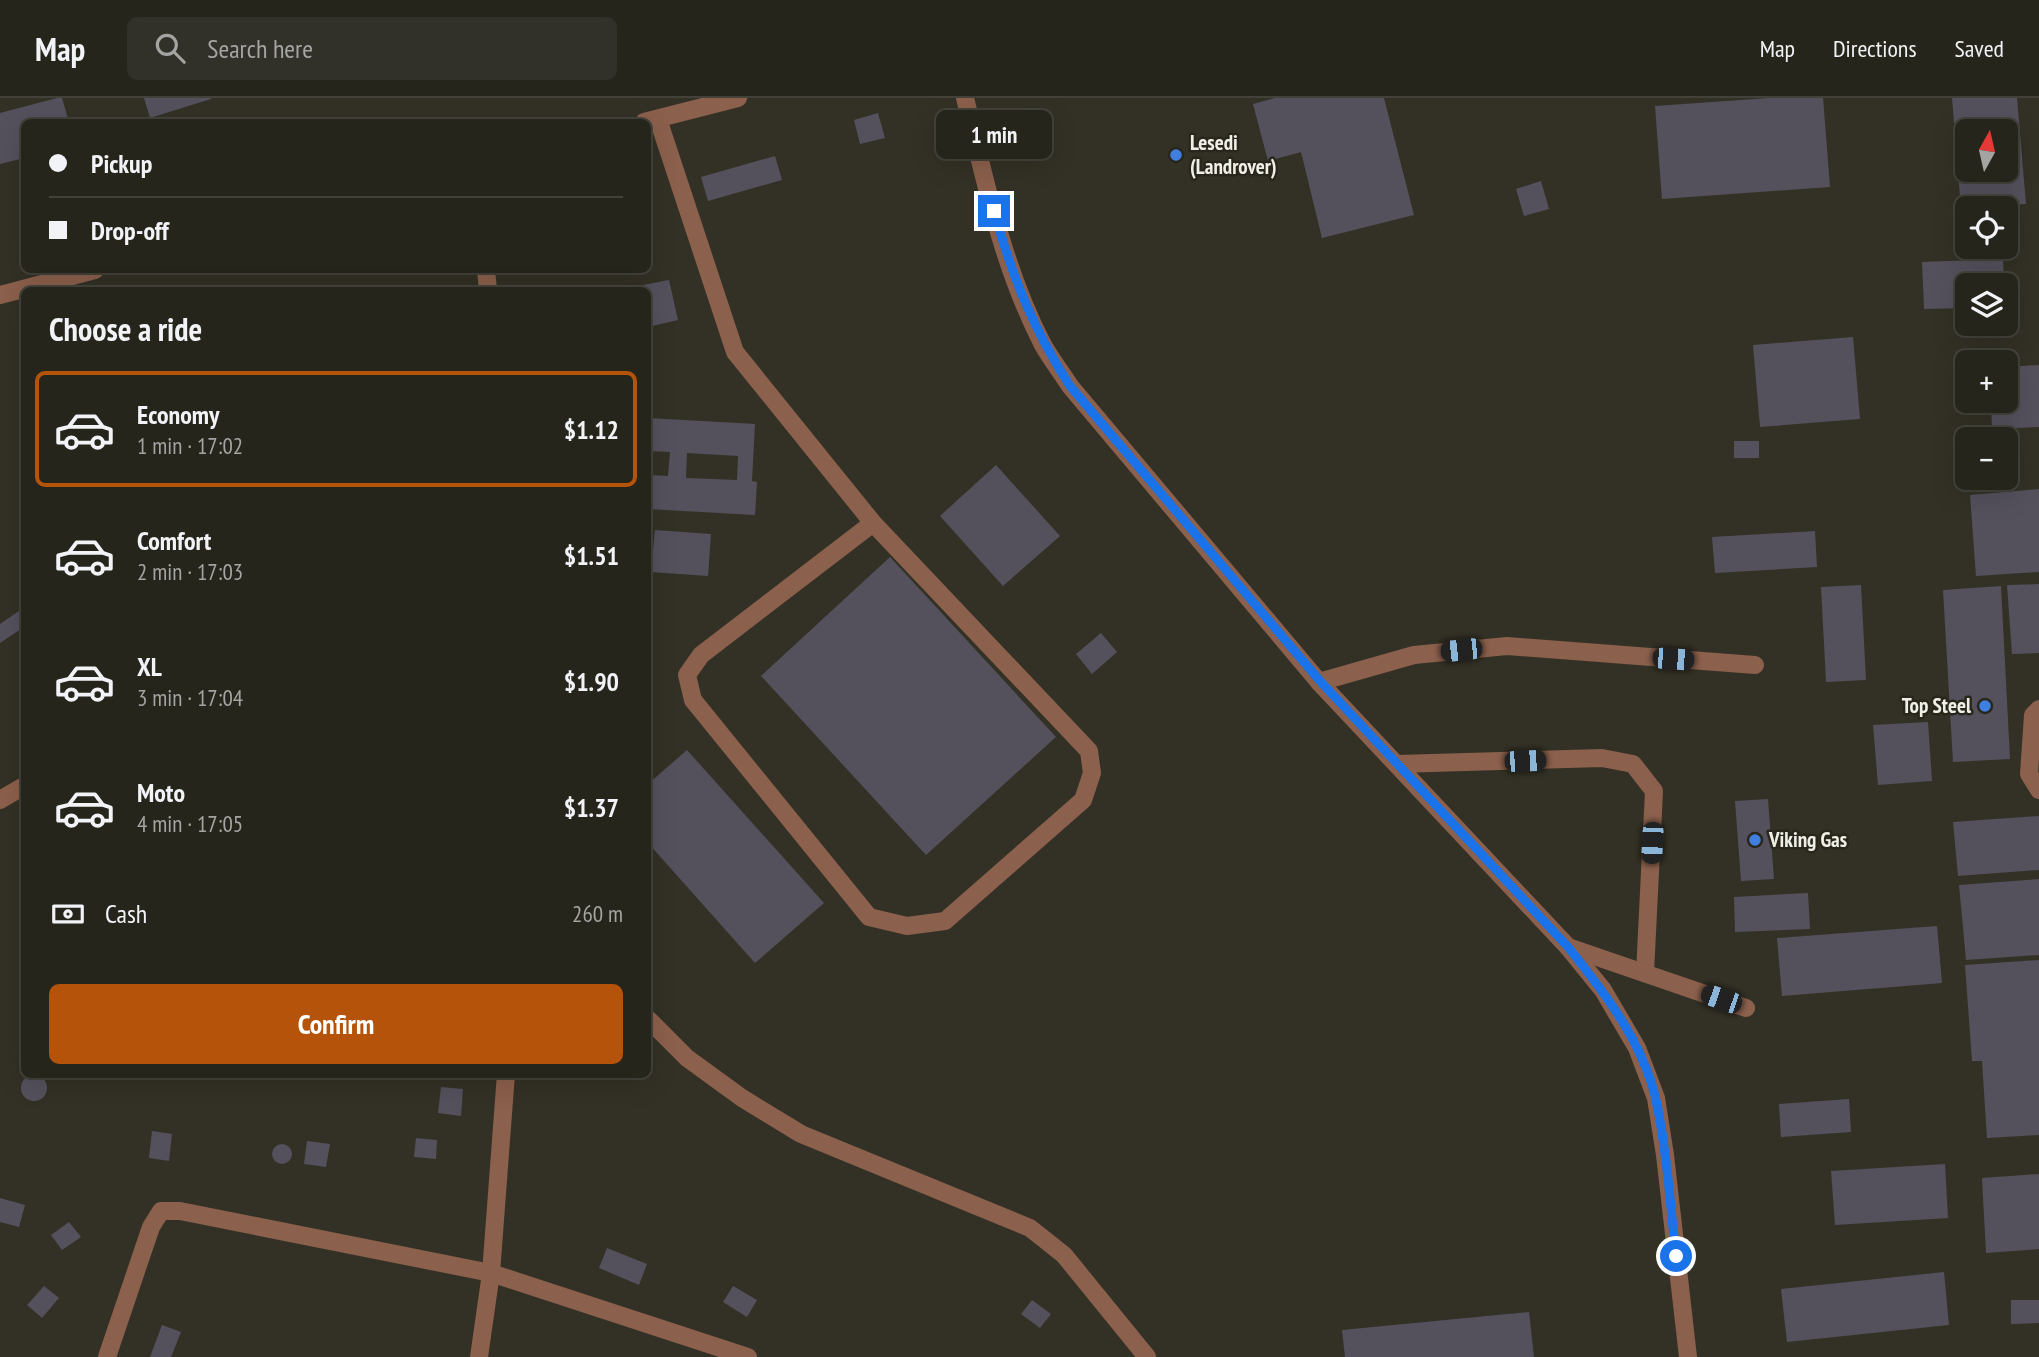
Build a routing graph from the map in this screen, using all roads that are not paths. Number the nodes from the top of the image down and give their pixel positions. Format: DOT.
graph roads {
  1 [pos="738,98"];
  2 [pos="965,98"];
  3 [pos="651,121"];
  4 [pos="84,273"];
  5 [pos="30,287"];
  6 [pos="21,289"];
  7 [pos="0,295"];
  8 [pos="873,523"];
  9 [pos="1755,665"];
  10 [pos="1320,681"];
  11 [pos="2039,709"];
  12 [pos="1397,764"];
  13 [pos="21,788"];
  14 [pos="2039,790"];
  15 [pos="0,800"];
  16 [pos="1568,947"];
  17 [pos="1645,973"];
  18 [pos="1746,1008"];
  19 [pos="651,1022"];
  20 [pos="506,1078"];
  21 [pos="491,1273"];
  22 [pos="107,1357"];
  23 [pos="479,1357"];
  24 [pos="748,1357"];
  25 [pos="1147,1357"];
  26 [pos="1688,1357"];
  1 -- 3 [label="street"];
  2 -- 10 [label="street"];
  3 -- 8 [label="street"];
  4 -- 5 [label="street"];
  6 -- 7 [label="street"];
  8 -- 8 [label="street"];
  9 -- 10 [label="street"];
  10 -- 12 [label="street"];
  11 -- 14 [label="street"];
  12 -- 16 [label="street"];
  12 -- 17 [label="street"];
  13 -- 15 [label="street"];
  16 -- 17 [label="street"];
  16 -- 26 [label="street"];
  17 -- 18 [label="street"];
  19 -- 25 [label="street"];
  20 -- 21 [label="street"];
  21 -- 22 [label="street"];
  21 -- 23 [label="street"];
  21 -- 24 [label="street"];
}
